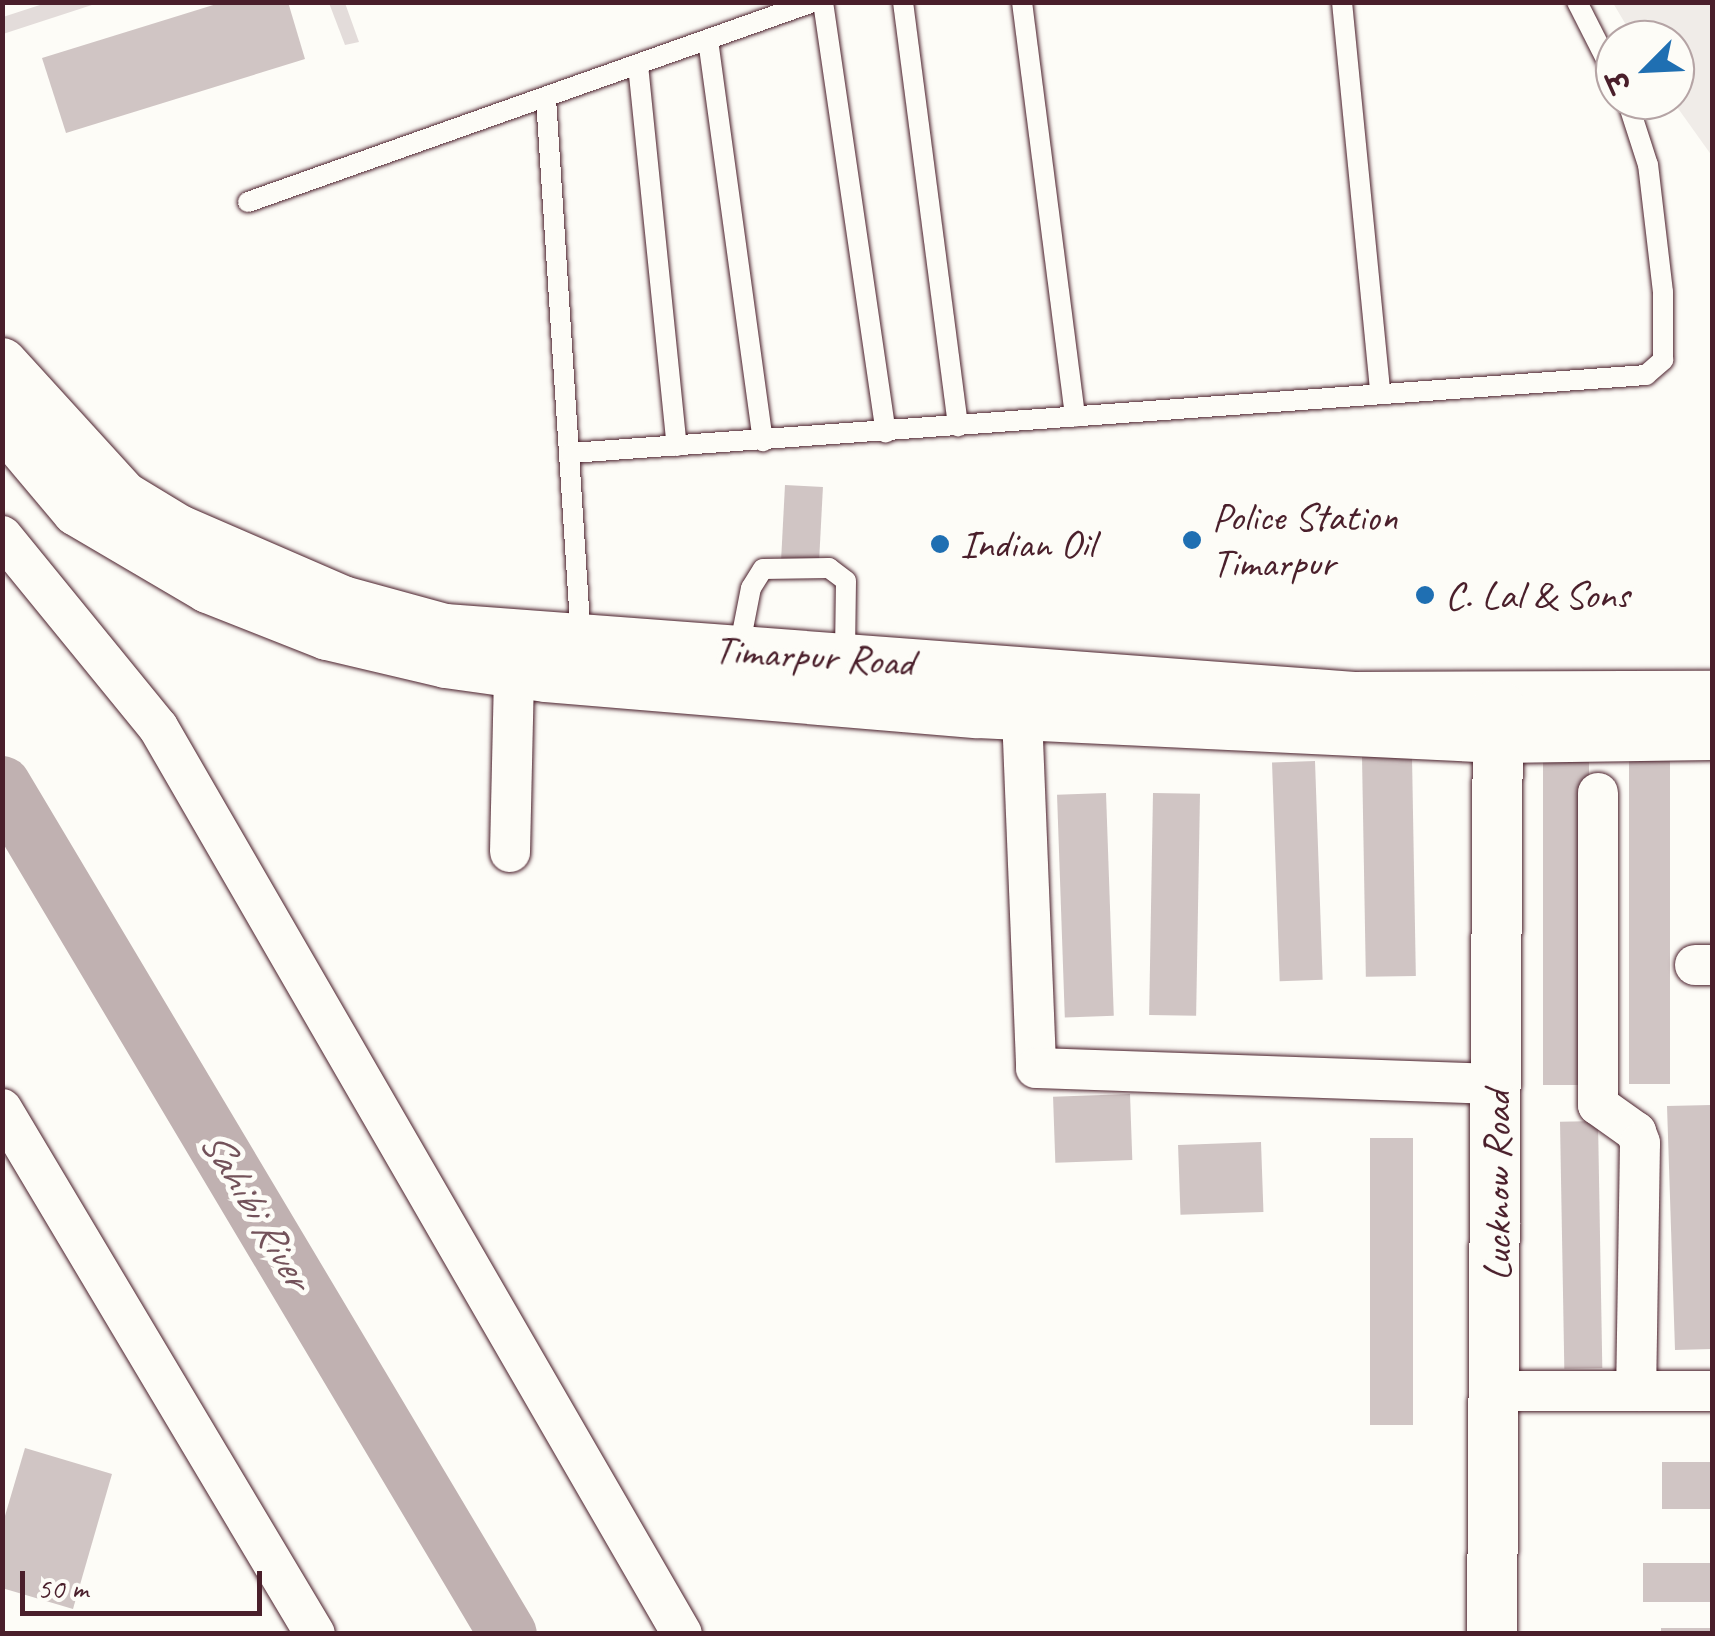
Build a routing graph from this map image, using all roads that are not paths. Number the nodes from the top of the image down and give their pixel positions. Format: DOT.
graph roads {
  1 [pos="814,2"];
  2 [pos="823,2"];
  3 [pos="904,2"];
  4 [pos="1022,2"];
  5 [pos="1342,2"];
  6 [pos="1577,2"];
  7 [pos="1595,38"];
  8 [pos="708,40"];
  9 [pos="638,64"];
  10 [pos="546,98"];
  11 [pos="1633,120"];
  12 [pos="248,202"];
  13 [pos="2,363"];
  14 [pos="1380,391"];
  15 [pos="1074,417"];
  16 [pos="2,422"];
  17 [pos="958,426"];
  18 [pos="886,432"];
  19 [pos="764,442"];
  20 [pos="677,446"];
  21 [pos="571,452"];
  22 [pos="2,536"];
  23 [pos="738,651"];
  24 [pos="846,658"];
  25 [pos="581,661"];
  26 [pos="514,672"];
  27 [pos="1712,696"];
  28 [pos="1022,715"];
  29 [pos="1498,718"];
  30 [pos="1712,734"];
  31 [pos="1598,793"];
  32 [pos="510,852"];
  33 [pos="1498,1084"];
  34 [pos="2,1110"];
  35 [pos="1496,1391"];
  36 [pos="1636,1391"];
  37 [pos="1712,1391"];
  38 [pos="316,1634"];
  39 [pos="682,1634"];
  40 [pos="1492,1634"];
  1 -- 8 [label="lane"];
  2 -- 18 [label="lane"];
  3 -- 17 [label="lane"];
  4 -- 15 [label="lane"];
  5 -- 14 [label="lane"];
  6 -- 7 [label="lane"];
  8 -- 9 [label="lane"];
  8 -- 19 [label="lane"];
  9 -- 10 [label="lane"];
  9 -- 20 [label="lane"];
  10 -- 12 [label="lane"];
  10 -- 21 [label="lane"];
  11 -- 14 [label="lane"];
  13 -- 25 [label="street, Timarpur Road"];
  14 -- 15 [label="lane"];
  15 -- 17 [label="lane"];
  16 -- 26 [label="street, Timarpur Road"];
  17 -- 18 [label="lane"];
  18 -- 19 [label="lane"];
  19 -- 20 [label="lane"];
  20 -- 21 [label="lane"];
  21 -- 25 [label="lane"];
  22 -- 39 [label="street"];
  23 -- 24 [label="street, Timarpur Road"];
  23 -- 24 [label="lane"];
  23 -- 25 [label="street, Timarpur Road"];
  24 -- 29 [label="street, Timarpur Road"];
  25 -- 26 [label="street, Timarpur Road"];
  25 -- 28 [label="street, Timarpur Road"];
  26 -- 32 [label="street"];
  27 -- 29 [label="street, Timarpur Road"];
  28 -- 29 [label="street, Timarpur Road"];
  28 -- 33 [label="street"];
  29 -- 30 [label="street, Timarpur Road"];
  29 -- 33 [label="street, Lucknow Road"];
  31 -- 36 [label="street"];
  33 -- 35 [label="street, Lucknow Road"];
  34 -- 38 [label="street"];
  35 -- 36 [label="street"];
  35 -- 40 [label="street, Lucknow Road"];
  36 -- 37 [label="street"];
}
